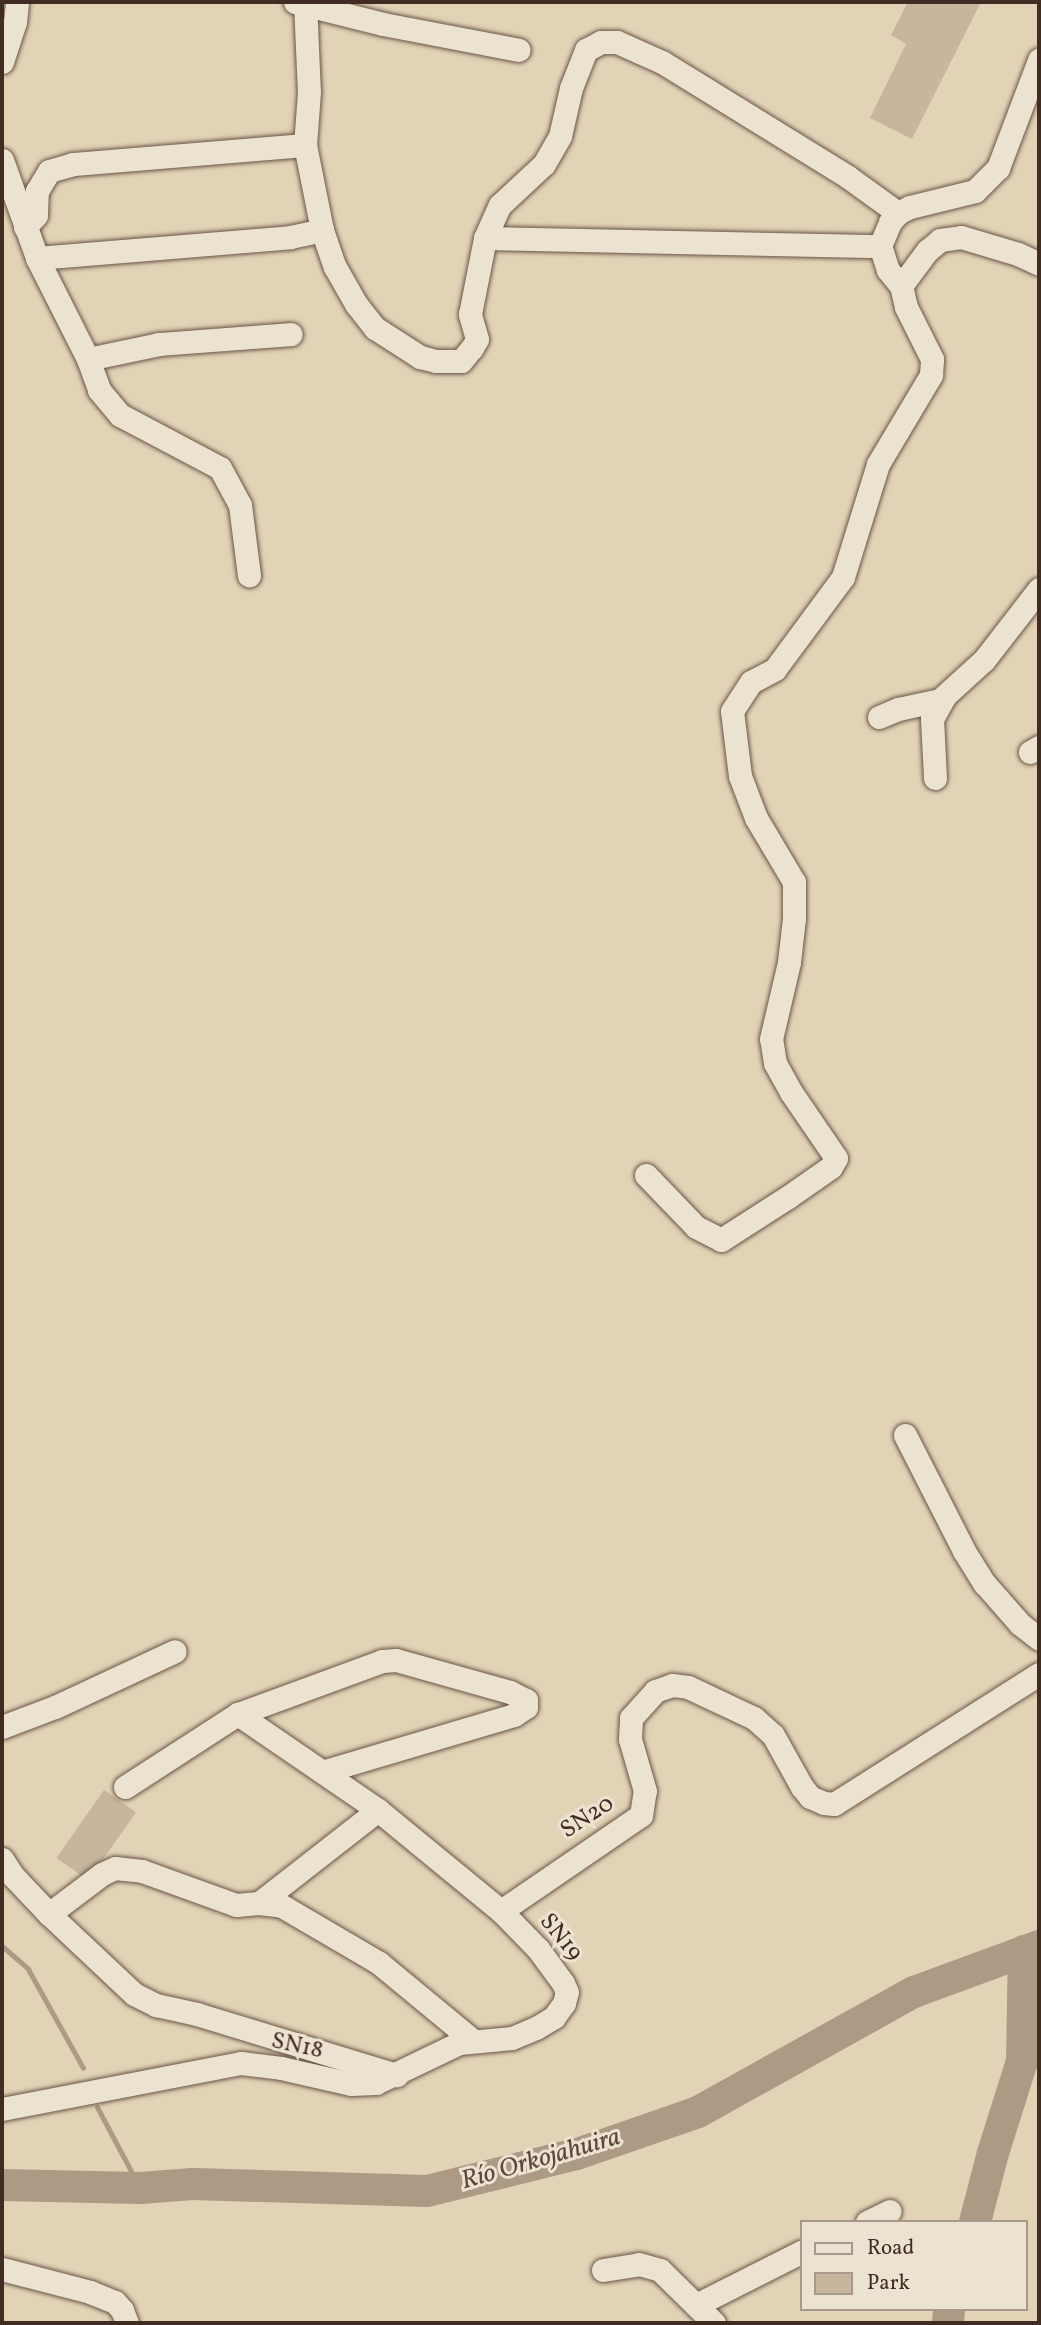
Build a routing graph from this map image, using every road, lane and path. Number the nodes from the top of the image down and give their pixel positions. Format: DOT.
graph roads {
  1 [pos="17,2"];
  2 [pos="304,2"];
  3 [pos="519,50"];
  4 [pos="1039,61"];
  5 [pos="2,62"];
  6 [pos="305,145"];
  7 [pos="2,160"];
  8 [pos="898,213"];
  9 [pos="25,228"];
  10 [pos="322,230"];
  11 [pos="485,238"];
  12 [pos="880,246"];
  13 [pos="37,258"];
  14 [pos="1039,264"];
  15 [pos="901,286"];
  16 [pos="291,334"];
  17 [pos="88,359"];
  18 [pos="249,575"];
  19 [pos="1039,589"];
  20 [pos="945,696"];
  21 [pos="879,717"];
  22 [pos="935,778"];
  23 [pos="646,1175"];
  24 [pos="905,1435"];
  25 [pos="1039,1639"];
  26 [pos="174,1651"];
  27 [pos="1039,1674"];
  28 [pos="238,1714"];
  29 [pos="2,1727"];
  30 [pos="325,1771"];
  31 [pos="125,1787"];
  32 [pos="378,1810"];
  33 [pos="6,1870"];
  34 [pos="259,1903"];
  35 [pos="501,1910"];
  36 [pos="49,1914"];
  37 [pos="564,2003"];
  38 [pos="472,2040"];
  39 [pos="397,2076"];
  40 [pos="2,2109"];
  41 [pos="890,2211"];
  42 [pos="871,2220"];
  43 [pos="800,2253"];
  44 [pos="2,2269"];
  45 [pos="603,2270"];
  46 [pos="696,2305"];
  47 [pos="127,2323"];
  48 [pos="714,2323"];
  1 -- 5 [label="street"];
  2 -- 3 [label="street"];
  2 -- 6 [label="street"];
  4 -- 8 [label="street"];
  6 -- 9 [label="street"];
  6 -- 10 [label="street"];
  7 -- 9 [label="street"];
  8 -- 11 [label="street"];
  8 -- 12 [label="street"];
  9 -- 13 [label="street"];
  10 -- 11 [label="street"];
  10 -- 13 [label="street"];
  11 -- 12 [label="street"];
  12 -- 15 [label="street"];
  13 -- 17 [label="street"];
  14 -- 15 [label="street"];
  15 -- 23 [label="street"];
  16 -- 17 [label="street"];
  17 -- 18 [label="street"];
  19 -- 20 [label="street"];
  20 -- 21 [label="street"];
  20 -- 22 [label="street"];
  24 -- 25 [label="street"];
  26 -- 29 [label="street"];
  27 -- 35 [label="street, SN20"];
  28 -- 30 [label="street, SN19"];
  28 -- 30 [label="street"];
  28 -- 31 [label="street"];
  30 -- 32 [label="street, SN19"];
  32 -- 34 [label="street"];
  32 -- 35 [label="street, SN19"];
  33 -- 36 [label="street"];
  34 -- 36 [label="street"];
  34 -- 38 [label="street"];
  35 -- 37 [label="street, SN19"];
  36 -- 39 [label="street"];
  37 -- 38 [label="street, SN18"];
  38 -- 39 [label="street, SN18"];
  39 -- 40 [label="street, SN18"];
  41 -- 42 [label="street"];
  43 -- 46 [label="street"];
  44 -- 47 [label="street"];
  45 -- 46 [label="street"];
  46 -- 48 [label="street"];
}
